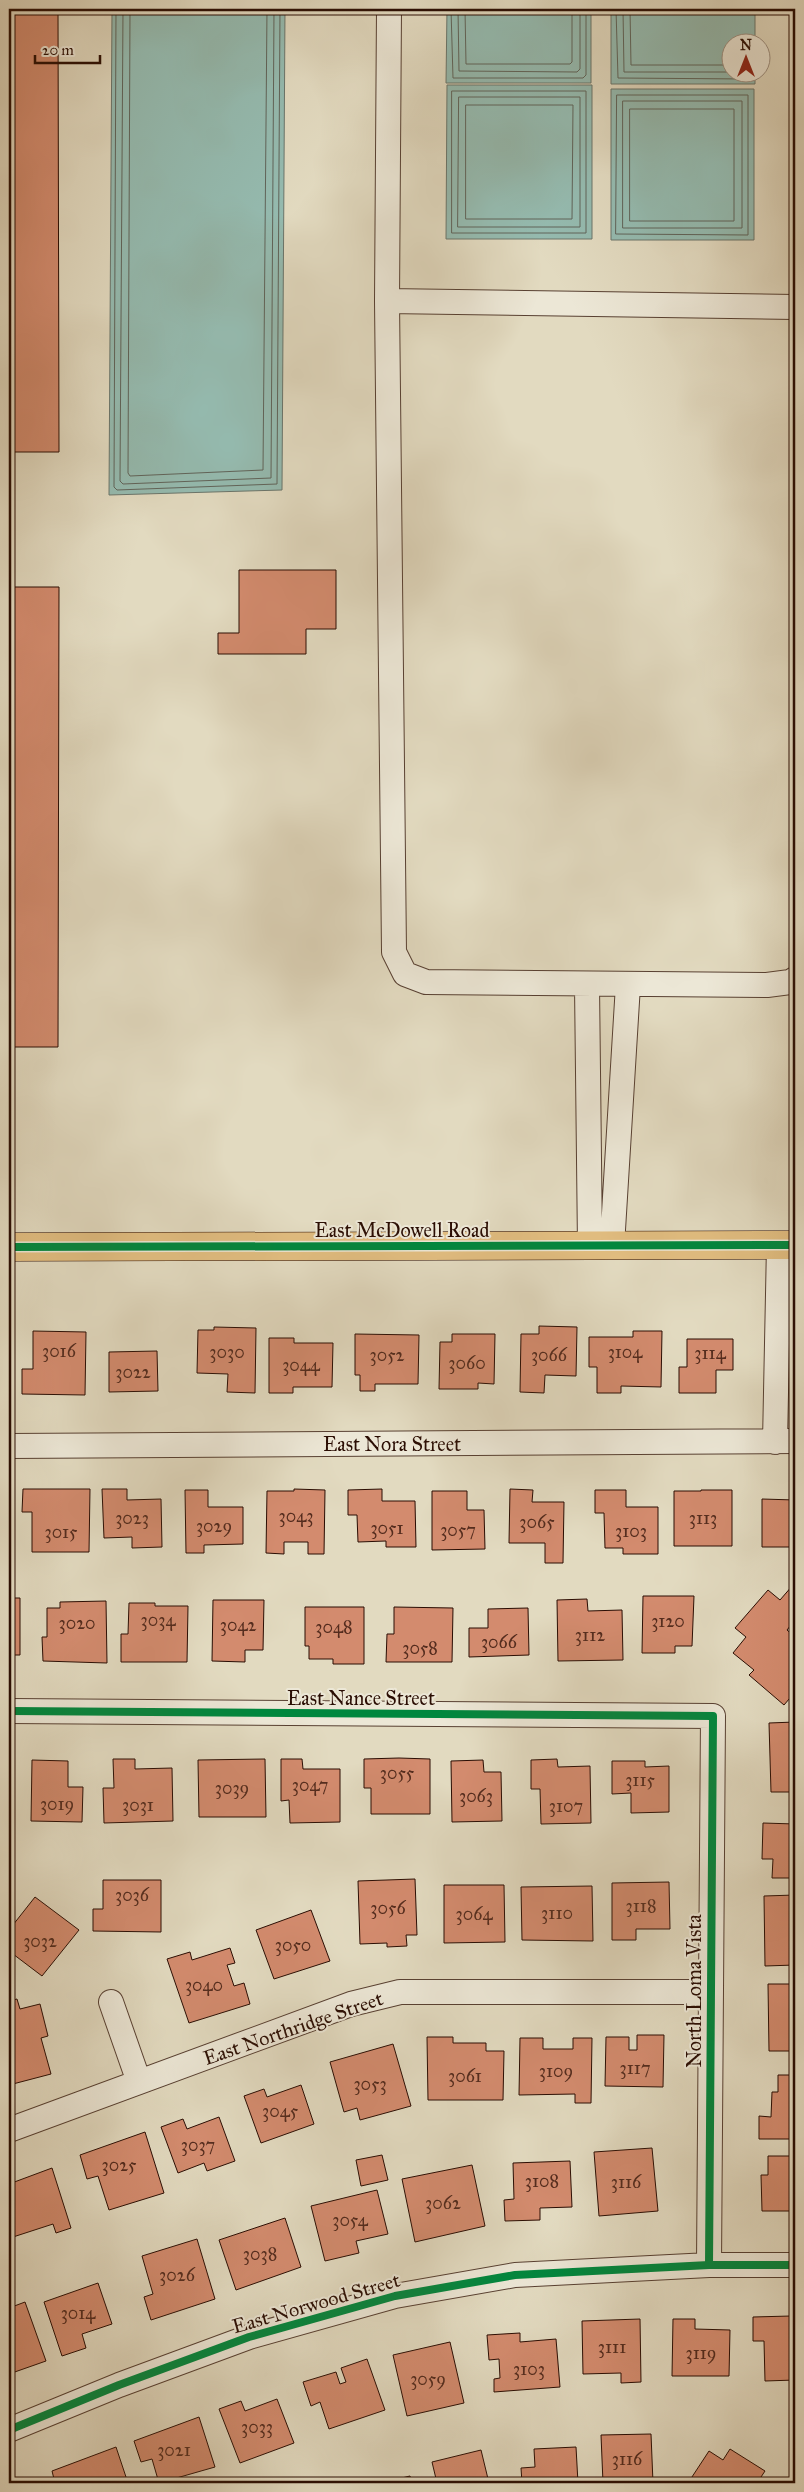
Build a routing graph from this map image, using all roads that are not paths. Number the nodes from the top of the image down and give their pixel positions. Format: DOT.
graph roads {
  1 [pos="389,9"];
  2 [pos="387,301"];
  3 [pos="795,307"];
  4 [pos="795,979"];
  5 [pos="587,985"];
  6 [pos="628,986"];
  7 [pos="787,1245"];
  8 [pos="601,1246"];
  9 [pos="9,1247"];
  10 [pos="785,1442"];
  11 [pos="9,1446"];
  12 [pos="9,1711"];
  13 [pos="713,1716"];
  14 [pos="710,1992"];
  15 [pos="110,2002"];
  16 [pos="138,2082"];
  17 [pos="9,2130"];
  18 [pos="710,2265"];
  19 [pos="795,2265"];
  20 [pos="9,2430"];
  1 -- 2 [label="street"];
  2 -- 3 [label="street"];
  2 -- 5 [label="street"];
  4 -- 6 [label="street"];
  5 -- 6 [label="street"];
  5 -- 8 [label="street"];
  6 -- 8 [label="street"];
  7 -- 8 [label="main road, East McDowell Road"];
  7 -- 10 [label="street"];
  8 -- 9 [label="main road, East McDowell Road"];
  10 -- 11 [label="street, East Nora Street"];
  12 -- 13 [label="street, East Nance Street"];
  13 -- 14 [label="street, North Loma Vista"];
  14 -- 16 [label="street, East Northridge Street"];
  14 -- 18 [label="street, North Loma Vista"];
  15 -- 16 [label="street"];
  16 -- 17 [label="street, East Northridge Street"];
  18 -- 19 [label="street, East Norwood Street"];
  18 -- 20 [label="street, East Norwood Street"];
}
